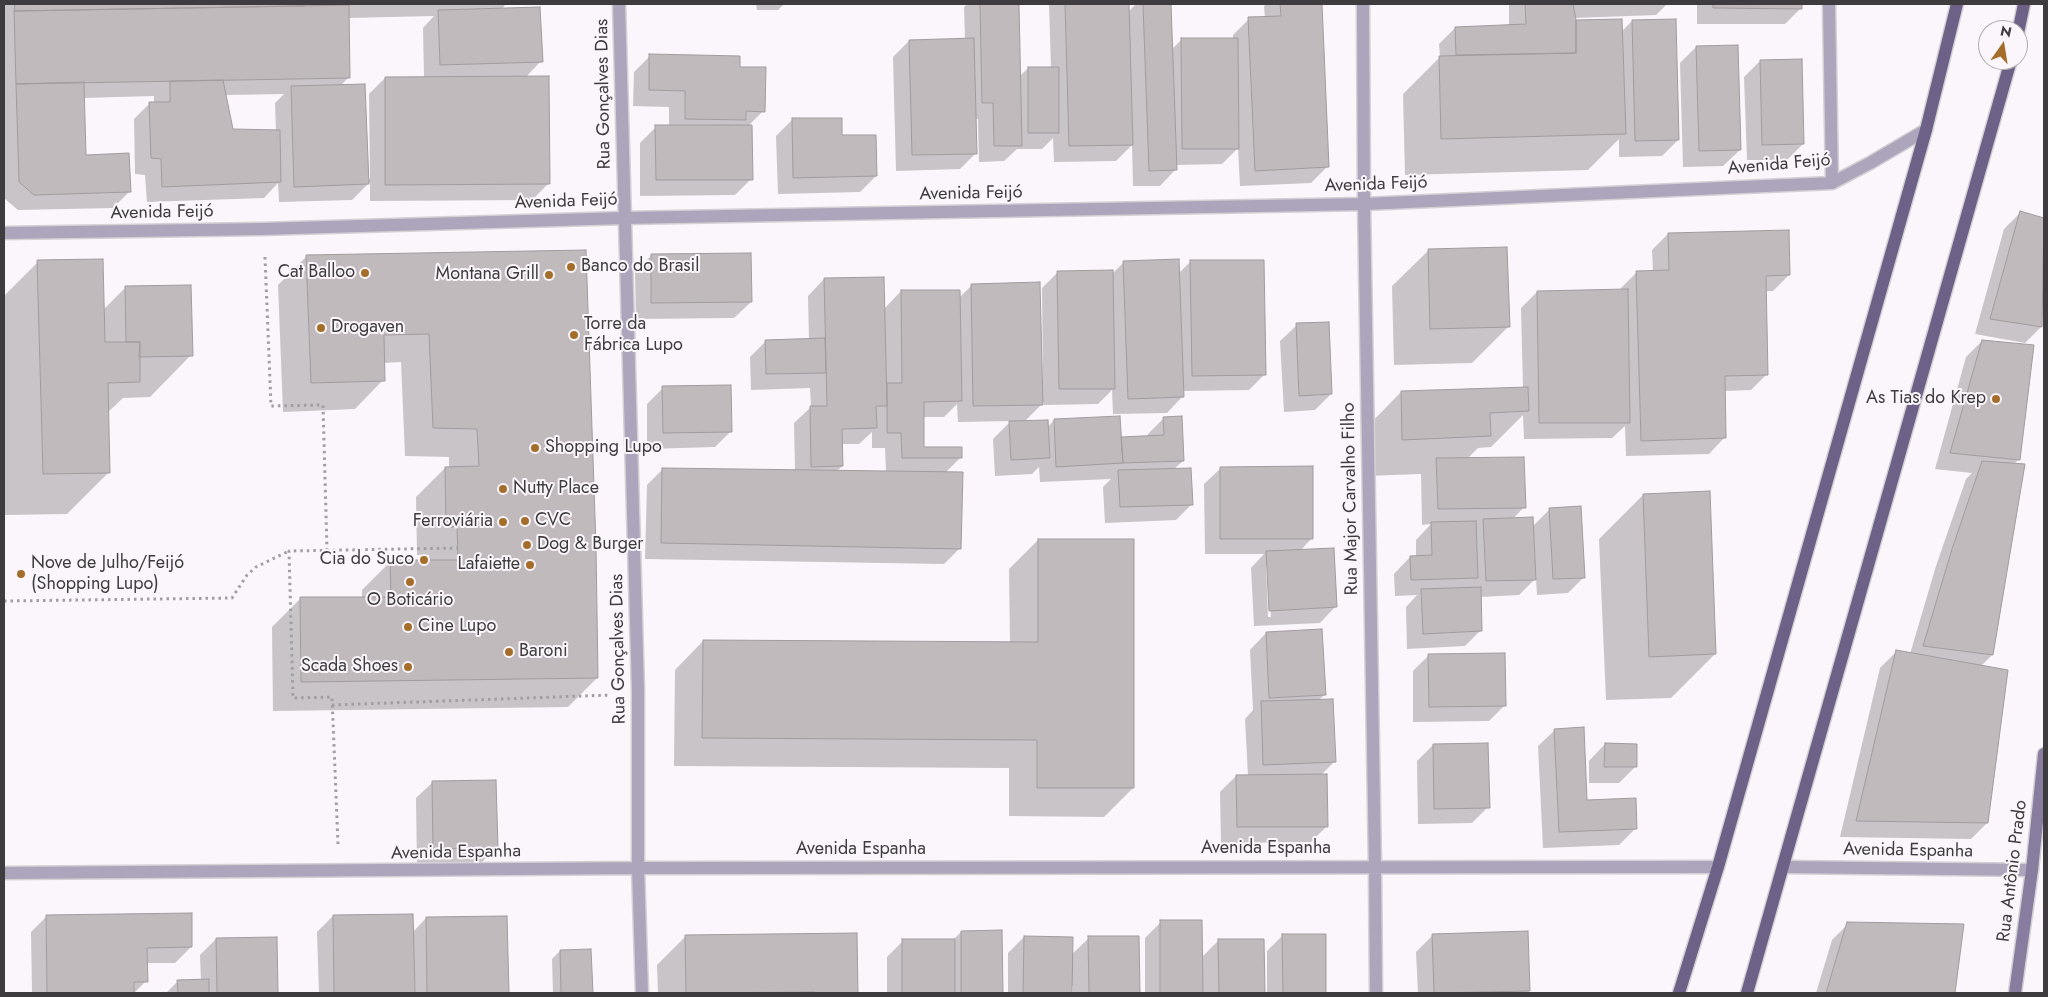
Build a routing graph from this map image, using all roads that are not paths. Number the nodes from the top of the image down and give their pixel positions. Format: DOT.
graph roads {
  1 [pos="619,4"];
  2 [pos="1363,4"];
  3 [pos="1829,4"];
  4 [pos="1957,4"];
  5 [pos="2024,4"];
  6 [pos="2021,20"];
  7 [pos="2008,70"];
  8 [pos="1926,130"];
  9 [pos="1832,182"];
  10 [pos="1364,204"];
  11 [pos="624,218"];
  12 [pos="4,232"];
  13 [pos="2044,754"];
  14 [pos="1375,866"];
  15 [pos="1718,867"];
  16 [pos="1784,867"];
  17 [pos="638,868"];
  18 [pos="2032,870"];
  19 [pos="4,874"];
  20 [pos="642,993"];
  21 [pos="1376,993"];
  22 [pos="1679,993"];
  23 [pos="1748,993"];
  24 [pos="2015,993"];
  1 -- 11 [label="street, Rua Gonçalves Dias"];
  2 -- 10 [label="street, Rua Major Carvalho Filho"];
  3 -- 9 [label="street"];
  4 -- 8 [label="main road"];
  5 -- 6 [label="main road"];
  7 -- 16 [label="main road"];
  8 -- 9 [label="street, Avenida Feijó"];
  8 -- 15 [label="main road"];
  9 -- 10 [label="street, Avenida Feijó"];
  10 -- 11 [label="street, Avenida Feijó"];
  10 -- 14 [label="street, Rua Major Carvalho Filho"];
  11 -- 12 [label="street, Avenida Feijó"];
  11 -- 17 [label="street, Rua Gonçalves Dias"];
  13 -- 18 [label="main road, Rua Antônio Prado"];
  14 -- 15 [label="street, Avenida Espanha"];
  14 -- 17 [label="street, Avenida Espanha"];
  14 -- 21 [label="street, Rua Major Carvalho Filho"];
  15 -- 22 [label="main road"];
  16 -- 18 [label="street, Avenida Espanha"];
  16 -- 23 [label="main road"];
  17 -- 19 [label="street, Avenida Espanha"];
  17 -- 20 [label="street, Rua Gonçalves Dias"];
  18 -- 24 [label="main road, Rua Antônio Prado"];
}
